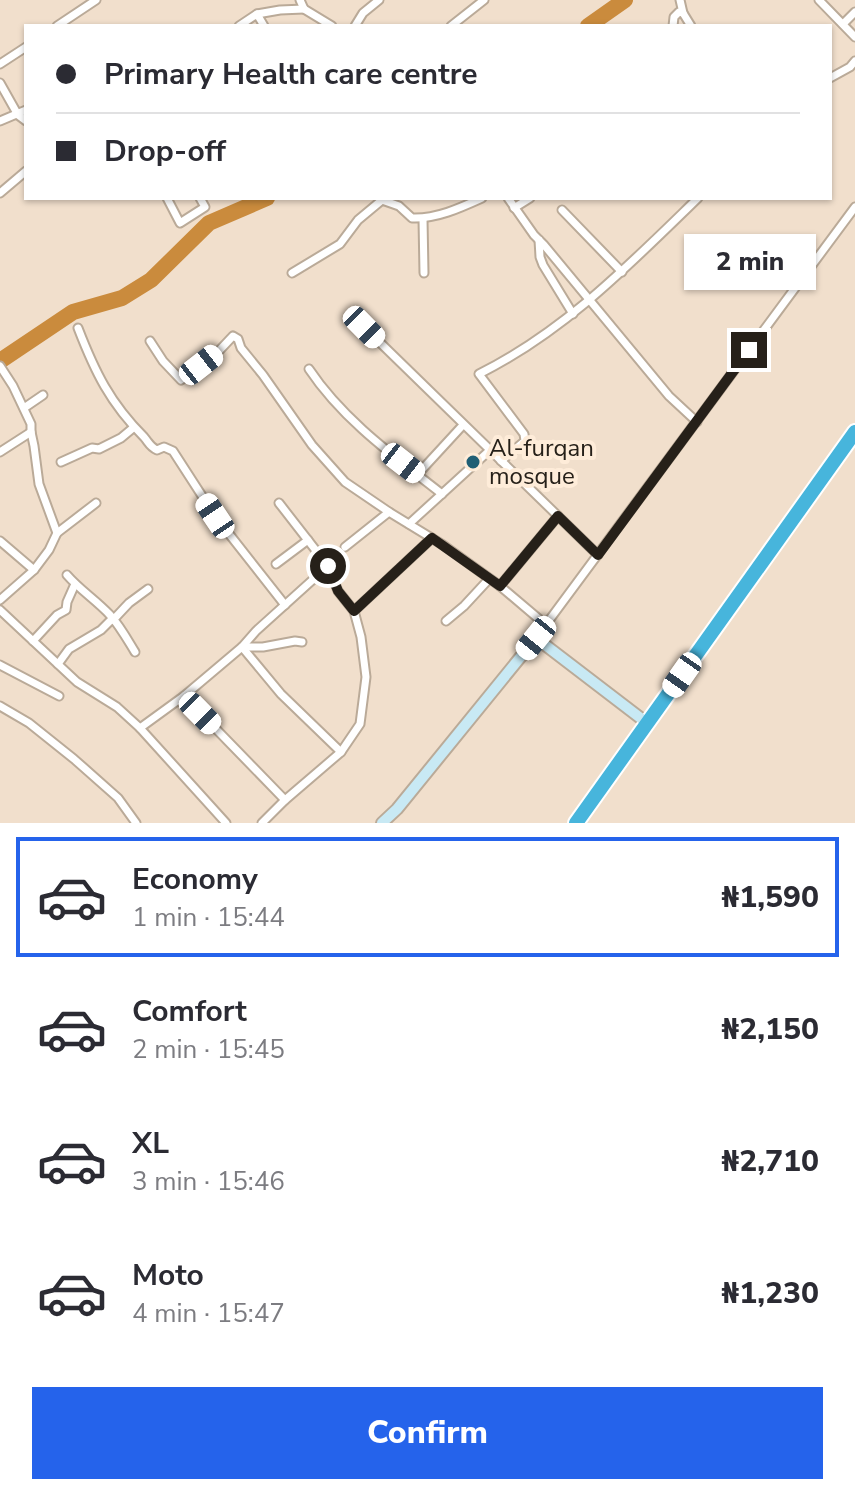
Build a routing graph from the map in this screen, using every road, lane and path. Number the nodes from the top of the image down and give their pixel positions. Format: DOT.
graph roads {
  1 [pos="96,0"];
  2 [pos="300,0"];
  3 [pos="379,0"];
  4 [pos="484,0"];
  5 [pos="680,0"];
  6 [pos="819,0"];
  7 [pos="304,9"];
  8 [pos="855,12"];
  9 [pos="683,13"];
  10 [pos="257,14"];
  11 [pos="60,24"];
  12 [pos="242,24"];
  13 [pos="263,24"];
  14 [pos="329,24"];
  15 [pos="356,24"];
  16 [pos="454,24"];
  17 [pos="673,24"];
  18 [pos="690,24"];
  19 [pos="843,24"];
  20 [pos="855,37"];
  21 [pos="24,48"];
  22 [pos="855,61"];
  23 [pos="0,64"];
  24 [pos="832,77"];
  25 [pos="0,83"];
  26 [pos="22,112"];
  27 [pos="0,121"];
  28 [pos="24,173"];
  29 [pos="0,193"];
  30 [pos="168,200"];
  31 [pos="201,200"];
  32 [pos="477,200"];
  33 [pos="509,200"];
  34 [pos="527,200"];
  35 [pos="696,200"];
  36 [pos="855,207"];
  37 [pos="514,208"];
  38 [pos="562,210"];
  39 [pos="423,219"];
  40 [pos="539,240"];
  41 [pos="622,272"];
  42 [pos="292,273"];
  43 [pos="424,273"];
  44 [pos="590,300"];
  45 [pos="573,314"];
  46 [pos="364,327"];
  47 [pos="78,328"];
  48 [pos="150,341"];
  49 [pos="0,366"];
  50 [pos="309,369"];
  51 [pos="43,395"];
  52 [pos="24,408"];
  53 [pos="697,422"];
  54 [pos="463,425"];
  55 [pos="133,428"];
  56 [pos="31,432"];
  57 [pos="855,432"];
  58 [pos="855,449"];
  59 [pos="490,450"];
  60 [pos="0,452"];
  61 [pos="501,461"];
  62 [pos="61,462"];
  63 [pos="417,475"];
  64 [pos="442,494"];
  65 [pos="96,503"];
  66 [pos="279,503"];
  67 [pos="389,512"];
  68 [pos="558,516"];
  69 [pos="409,524"];
  70 [pos="57,533"];
  71 [pos="432,538"];
  72 [pos="308,540"];
  73 [pos="0,541"];
  74 [pos="345,547"];
  75 [pos="598,555"];
  76 [pos="276,564"];
  77 [pos="328,566"];
  78 [pos="34,570"];
  79 [pos="67,575"];
  80 [pos="489,579"];
  81 [pos="75,584"];
  82 [pos="500,586"];
  83 [pos="148,589"];
  84 [pos="0,600"];
  85 [pos="285,605"];
  86 [pos="0,610"];
  87 [pos="354,611"];
  88 [pos="113,619"];
  89 [pos="446,621"];
  90 [pos="546,625"];
  91 [pos="536,638"];
  92 [pos="33,641"];
  93 [pos="302,642"];
  94 [pos="242,647"];
  95 [pos="135,652"];
  96 [pos="58,664"];
  97 [pos="0,665"];
  98 [pos="59,696"];
  99 [pos="184,696"];
  100 [pos="0,706"];
  101 [pos="647,723"];
  102 [pos="140,728"];
  103 [pos="341,752"];
  104 [pos="285,800"];
  105 [pos="136,823"];
  106 [pos="226,823"];
  107 [pos="262,823"];
  108 [pos="382,823"];
  109 [pos="576,823"];
  110 [pos="585,823"];
  1 -- 11 [label="street"];
  2 -- 7 [label="street"];
  3 -- 15 [label="street"];
  4 -- 16 [label="street"];
  5 -- 9 [label="street"];
  6 -- 19 [label="street"];
  7 -- 10 [label="street"];
  7 -- 14 [label="street"];
  8 -- 19 [label="street"];
  9 -- 17 [label="street"];
  9 -- 18 [label="street"];
  10 -- 12 [label="street"];
  10 -- 13 [label="street"];
  19 -- 20 [label="street"];
  21 -- 23 [label="street"];
  22 -- 24 [label="street"];
  25 -- 26 [label="street"];
  26 -- 27 [label="street"];
  28 -- 29 [label="street"];
  30 -- 31 [label="street"];
  32 -- 39 [label="street"];
  33 -- 37 [label="street"];
  34 -- 37 [label="street"];
  35 -- 41 [label="street"];
  36 -- 53 [label="street"];
  37 -- 40 [label="street"];
  38 -- 41 [label="street"];
  39 -- 42 [label="street"];
  39 -- 43 [label="street"];
  40 -- 44 [label="street"];
  40 -- 45 [label="street"];
  41 -- 44 [label="street"];
  44 -- 45 [label="street"];
  44 -- 53 [label="street"];
  45 -- 61 [label="street"];
  46 -- 54 [label="street"];
  47 -- 55 [label="street"];
  48 -- 67 [label="street"];
  49 -- 52 [label="street"];
  50 -- 63 [label="street"];
  51 -- 52 [label="street"];
  52 -- 56 [label="street"];
  53 -- 75 [label="street"];
  54 -- 59 [label="street"];
  54 -- 63 [label="street"];
  55 -- 62 [label="street"];
  55 -- 85 [label="street"];
  56 -- 60 [label="street"];
  56 -- 70 [label="street"];
  57 -- 101 [label="highway"];
  58 -- 110 [label="highway"];
  59 -- 61 [label="street"];
  59 -- 64 [label="street"];
  61 -- 68 [label="street"];
  63 -- 64 [label="street"];
  64 -- 69 [label="street"];
  65 -- 70 [label="street"];
  66 -- 72 [label="street"];
  67 -- 69 [label="street"];
  67 -- 74 [label="street"];
  68 -- 75 [label="street"];
  68 -- 82 [label="street"];
  69 -- 71 [label="street"];
  70 -- 78 [label="street"];
  71 -- 80 [label="street"];
  71 -- 87 [label="street"];
  72 -- 76 [label="street"];
  72 -- 77 [label="street"];
  73 -- 78 [label="street"];
  75 -- 90 [label="street"];
  77 -- 85 [label="street"];
  77 -- 87 [label="street"];
  78 -- 84 [label="street"];
  79 -- 81 [label="street"];
  80 -- 82 [label="street"];
  80 -- 89 [label="street"];
  81 -- 88 [label="street"];
  81 -- 92 [label="street"];
  82 -- 90 [label="street"];
  83 -- 88 [label="street"];
  85 -- 94 [label="street"];
  86 -- 92 [label="street"];
  87 -- 103 [label="street"];
  88 -- 95 [label="street"];
  88 -- 96 [label="street"];
  90 -- 91 [label="street"];
  91 -- 101 [label="street"];
  91 -- 108 [label="street"];
  92 -- 96 [label="street"];
  93 -- 94 [label="street"];
  94 -- 99 [label="street"];
  94 -- 103 [label="street"];
  96 -- 102 [label="street"];
  97 -- 98 [label="street"];
  99 -- 102 [label="street"];
  99 -- 104 [label="street"];
  100 -- 105 [label="street"];
  101 -- 109 [label="highway"];
  102 -- 106 [label="street"];
  103 -- 104 [label="street"];
  104 -- 107 [label="street"];
}
